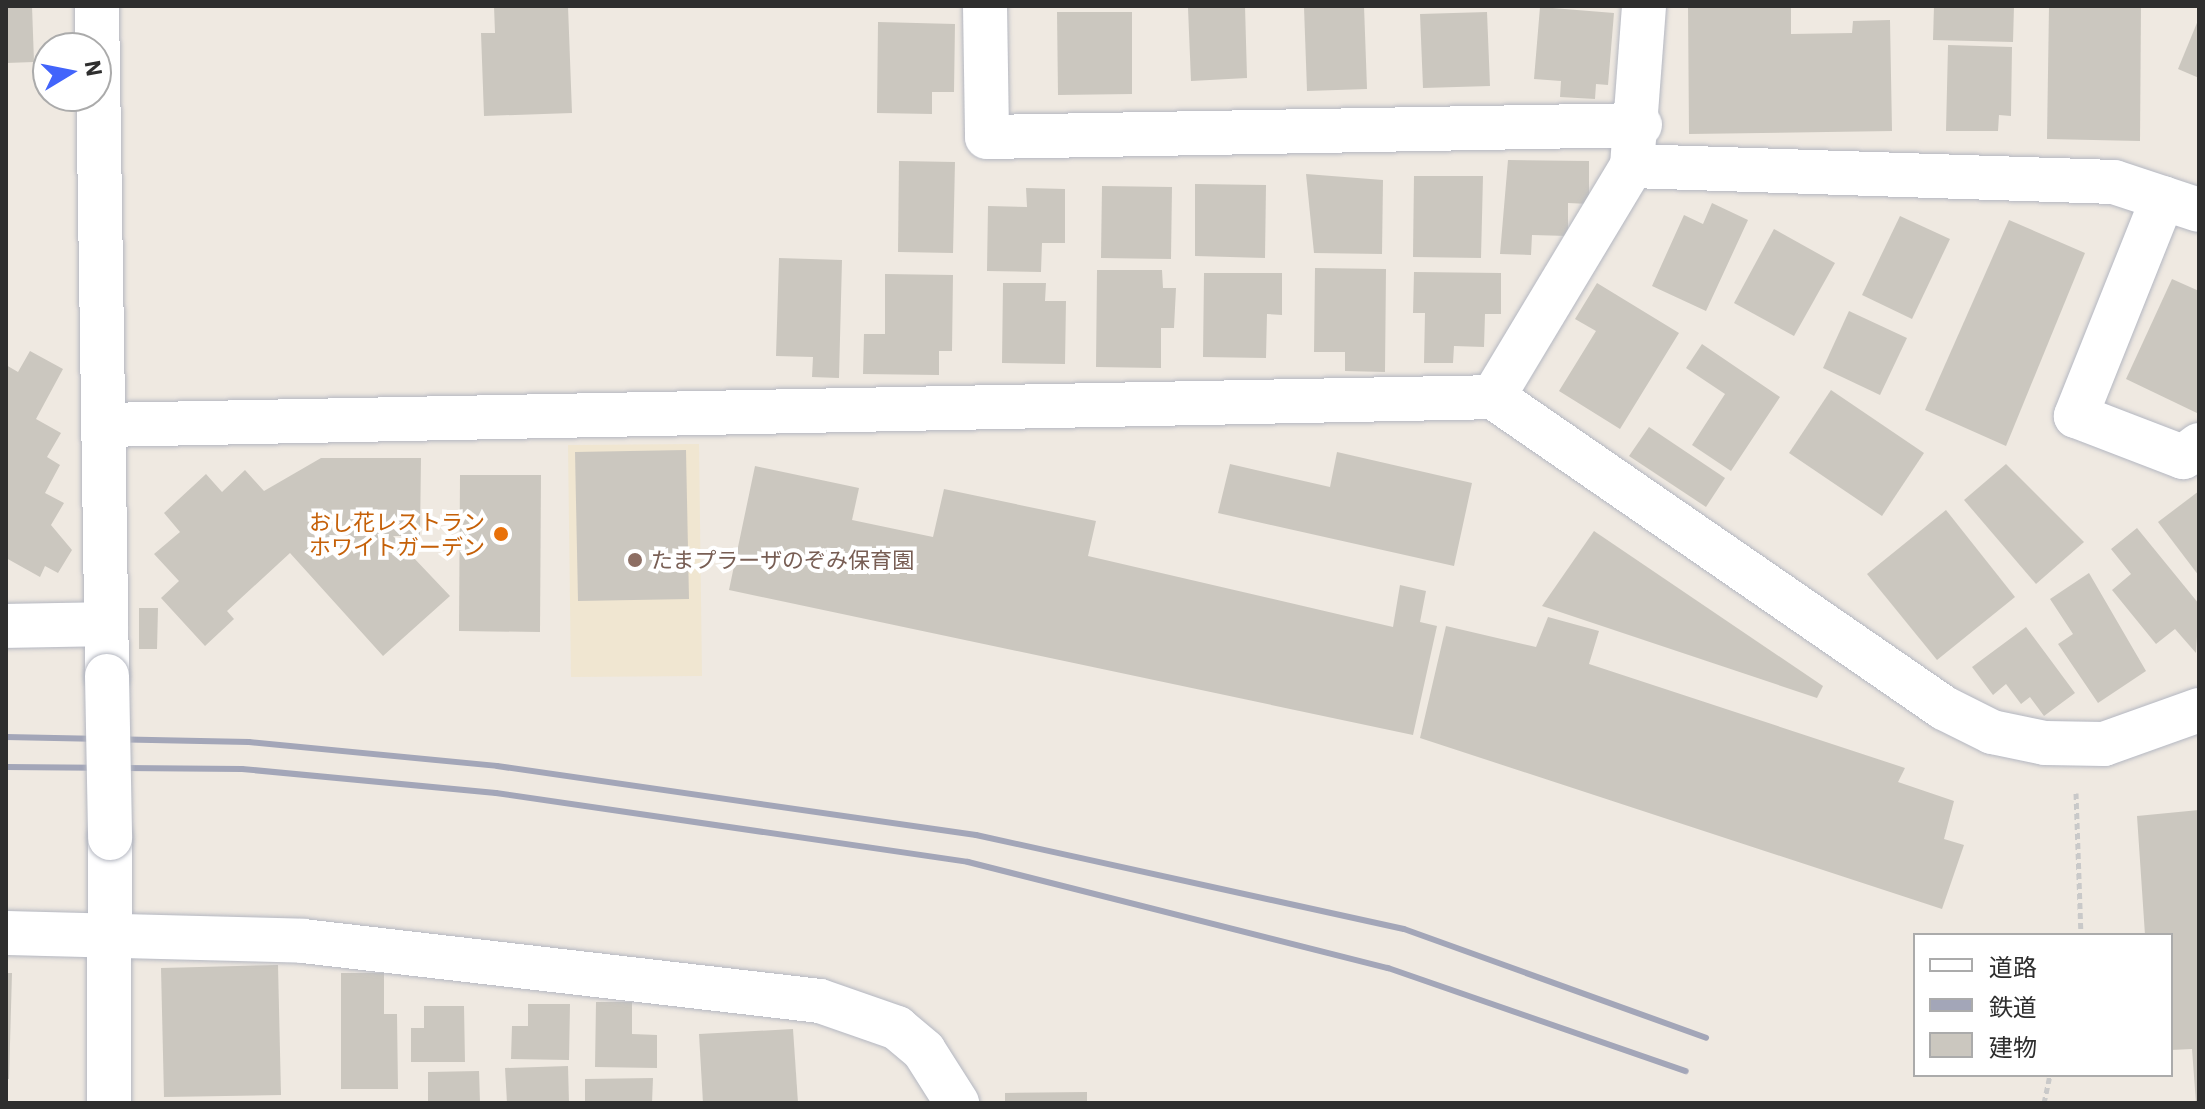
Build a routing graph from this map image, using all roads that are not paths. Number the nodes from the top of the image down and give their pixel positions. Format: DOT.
graph roads {
  1 [pos="97,6"];
  2 [pos="985,6"];
  3 [pos="1644,6"];
  4 [pos="1636,145"];
  5 [pos="2181,204"];
  6 [pos="1493,397"];
  7 [pos="104,425"];
  8 [pos="2199,445"];
  9 [pos="106,624"];
  10 [pos="6,626"];
  11 [pos="2199,710"];
  12 [pos="6,933"];
  13 [pos="111,940"];
  14 [pos="109,1103"];
  15 [pos="957,1103"];
  1 -- 7 [label="street"];
  2 -- 4 [label="street"];
  3 -- 4 [label="street"];
  4 -- 5 [label="street"];
  4 -- 6 [label="street"];
  5 -- 8 [label="street"];
  6 -- 7 [label="street"];
  6 -- 11 [label="street"];
  7 -- 9 [label="street"];
  9 -- 10 [label="street"];
  9 -- 13 [label="street, bridge"];
  12 -- 13 [label="street"];
  13 -- 14 [label="street"];
  13 -- 15 [label="street"];
}
